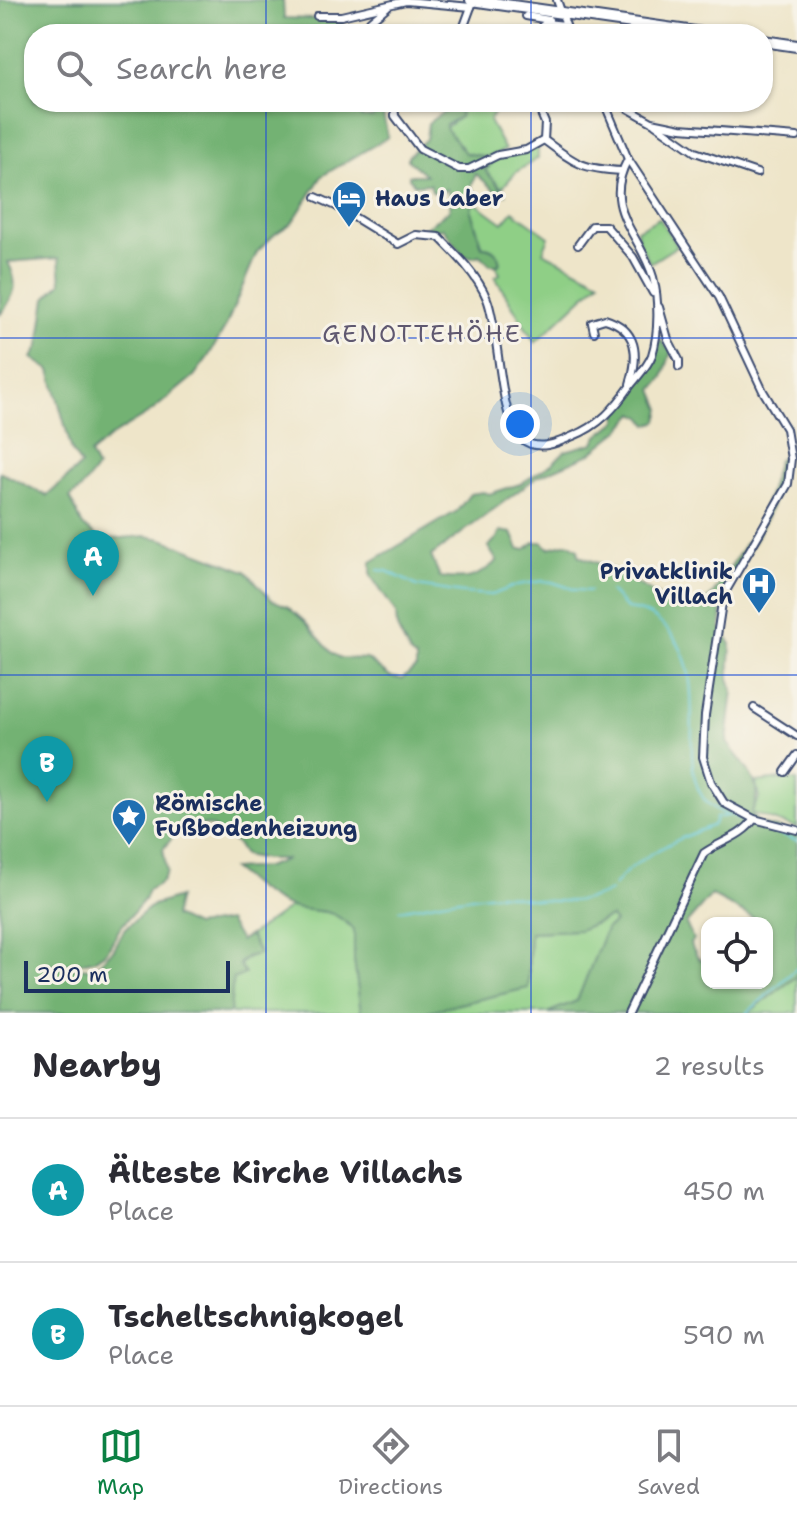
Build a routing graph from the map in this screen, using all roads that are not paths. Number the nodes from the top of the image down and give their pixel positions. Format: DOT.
graph roads {
  1 [pos="557,0"];
  2 [pos="472,2"];
  3 [pos="497,2"];
  4 [pos="390,5"];
  5 [pos="560,14"];
  6 [pos="317,16"];
  7 [pos="526,16"];
  8 [pos="550,23"];
  9 [pos="371,24"];
  10 [pos="465,24"];
  11 [pos="558,24"];
  12 [pos="565,24"];
  13 [pos="634,24"];
  14 [pos="773,42"];
  15 [pos="797,46"];
  16 [pos="395,112"];
  17 [pos="540,112"];
  18 [pos="609,112"];
  19 [pos="636,112"];
  20 [pos="652,122"];
  21 [pos="797,137"];
  22 [pos="544,140"];
  23 [pos="628,159"];
  24 [pos="622,171"];
  25 [pos="757,173"];
  26 [pos="316,197"];
  27 [pos="578,245"];
  28 [pos="656,299"];
  29 [pos="594,332"];
  30 [pos="679,367"];
  31 [pos="627,391"];
  32 [pos="794,459"];
  33 [pos="754,708"];
  34 [pos="797,736"];
  35 [pos="797,755"];
  36 [pos="785,772"];
  37 [pos="752,823"];
  38 [pos="797,830"];
  39 [pos="628,1013"];
  1 -- 5 [label="street"];
  2 -- 3 [label="main road"];
  2 -- 4 [label="street"];
  2 -- 10 [label="street"];
  3 -- 5 [label="main road"];
  4 -- 6 [label="street"];
  4 -- 9 [label="street"];
  5 -- 12 [label="street"];
  5 -- 13 [label="main road"];
  7 -- 8 [label="street"];
  8 -- 11 [label="street"];
  14 -- 15 [label="main road"];
  16 -- 22 [label="street"];
  17 -- 22 [label="street"];
  18 -- 23 [label="street"];
  19 -- 20 [label="street"];
  20 -- 21 [label="street"];
  20 -- 25 [label="street"];
  22 -- 24 [label="street"];
  23 -- 24 [label="street"];
  23 -- 32 [label="street"];
  24 -- 28 [label="street"];
  26 -- 31 [label="street"];
  27 -- 28 [label="street"];
  28 -- 30 [label="street"];
  28 -- 31 [label="street"];
  29 -- 31 [label="street"];
  32 -- 37 [label="street"];
  33 -- 34 [label="street"];
  35 -- 36 [label="street"];
  37 -- 38 [label="street"];
  37 -- 39 [label="street"];
}
